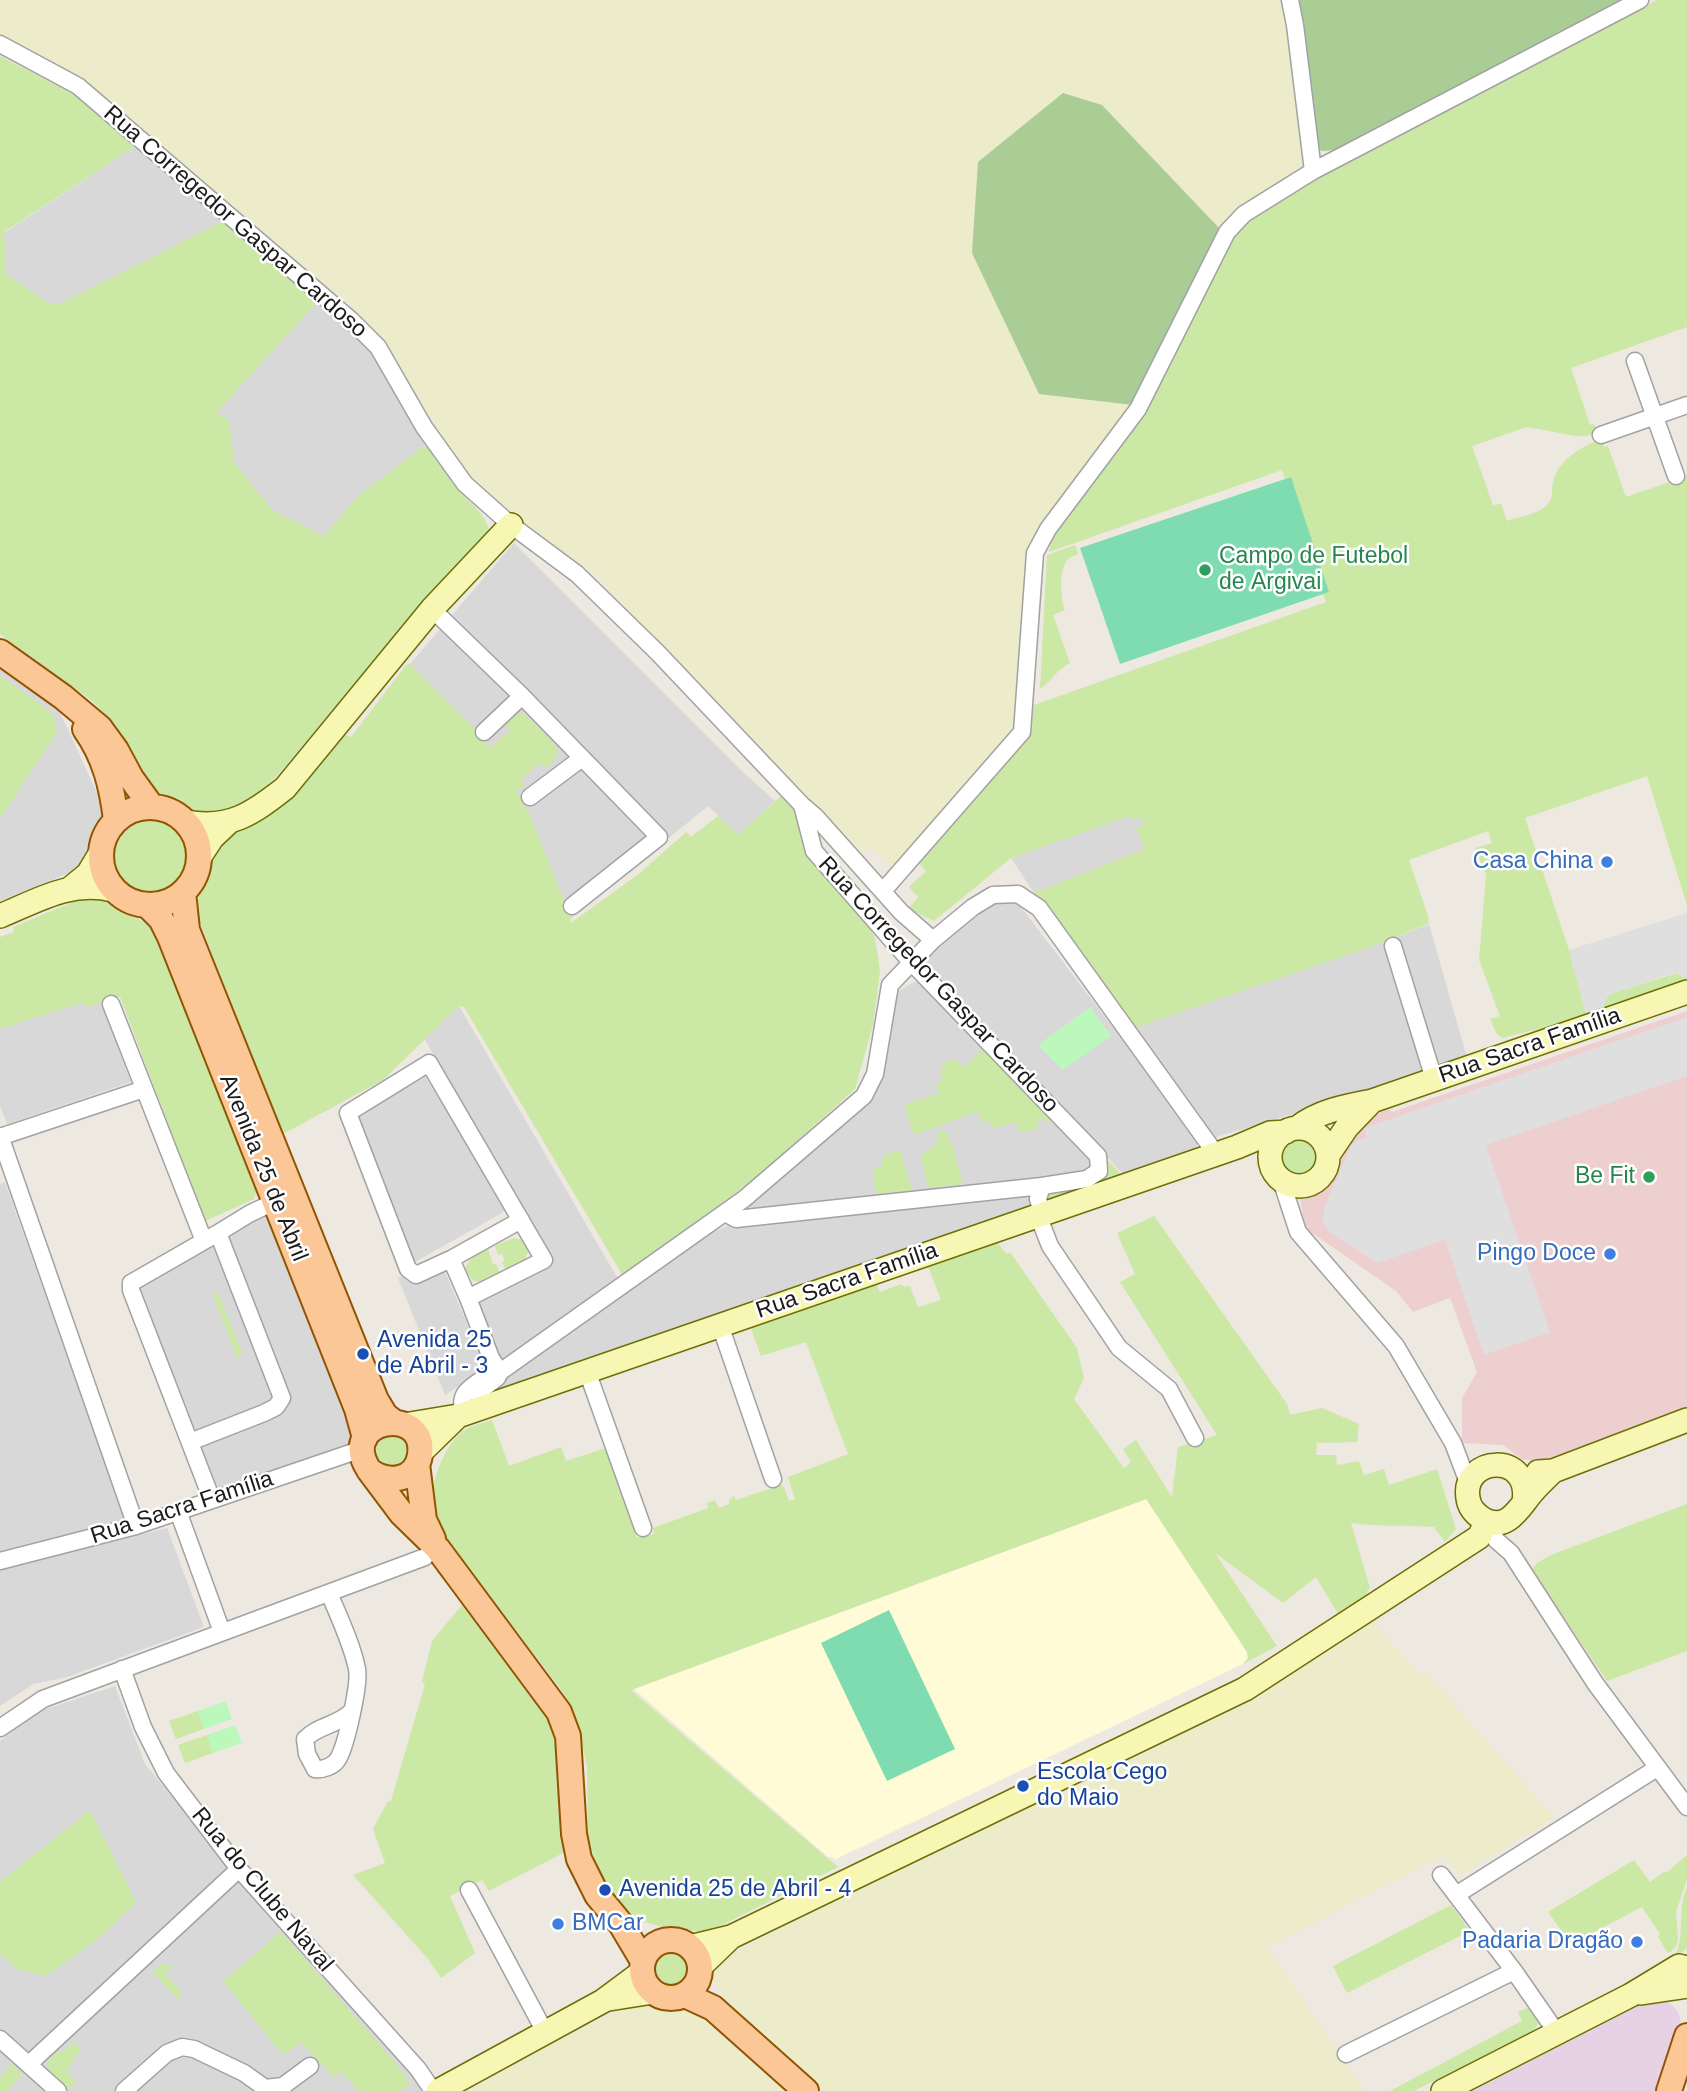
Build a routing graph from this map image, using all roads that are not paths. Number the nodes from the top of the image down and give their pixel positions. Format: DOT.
graph roads {
  1 [pos="1290,0"];
  2 [pos="1640,0"];
  3 [pos="0,44"];
  4 [pos="1313,171"];
  5 [pos="1635,361"];
  6 [pos="1687,405"];
  7 [pos="1655,417"];
  8 [pos="1601,435"];
  9 [pos="1676,476"];
  10 [pos="511,525"];
  11 [pos="432,609"];
  12 [pos="0,652"];
  13 [pos="522,696"];
  14 [pos="63,697"];
  15 [pos="484,732"];
  16 [pos="582,758"];
  17 [pos="530,797"];
  18 [pos="802,805"];
  19 [pos="152,807"];
  20 [pos="116,820"];
  21 [pos="186,822"];
  22 [pos="229,822"];
  23 [pos="100,854"];
  24 [pos="200,858"];
  25 [pos="72,887"];
  26 [pos="113,890"];
  27 [pos="883,891"];
  28 [pos="183,892"];
  29 [pos="148,906"];
  30 [pos="572,906"];
  31 [pos="0,916"];
  32 [pos="933,940"];
  33 [pos="1394,946"];
  34 [pos="911,962"];
  35 [pos="1687,992"];
  36 [pos="111,1004"];
  37 [pos="1434,1079"];
  38 [pos="144,1088"];
  39 [pos="1372,1101"];
  40 [pos="1291,1130"];
  41 [pos="0,1136"];
  42 [pos="1227,1151"];
  43 [pos="1328,1154"];
  44 [pos="6,1171"];
  45 [pos="1277,1175"];
  46 [pos="1042,1186"];
  47 [pos="276,1201"];
  48 [pos="724,1213"];
  49 [pos="1040,1214"];
  50 [pos="521,1220"];
  51 [pos="211,1237"];
  52 [pos="451,1259"];
  53 [pos="468,1298"];
  54 [pos="720,1325"];
  55 [pos="587,1371"];
  56 [pos="500,1372"];
  57 [pos="468,1413"];
  58 [pos="1687,1420"];
  59 [pos="399,1424"];
  60 [pos="1195,1438"];
  61 [pos="190,1442"];
  62 [pos="365,1452"];
  63 [pos="418,1459"];
  64 [pos="1515,1471"];
  65 [pos="1553,1471"];
  66 [pos="773,1479"];
  67 [pos="212,1500"];
  68 [pos="177,1511"];
  69 [pos="1490,1523"];
  70 [pos="136,1526"];
  71 [pos="643,1528"];
  72 [pos="432,1553"];
  73 [pos="0,1560"];
  74 [pos="329,1593"];
  75 [pos="222,1632"];
  76 [pos="122,1669"];
  77 [pos="351,1712"];
  78 [pos="0,1728"];
  79 [pos="1657,1768"];
  80 [pos="1687,1807"];
  81 [pos="239,1869"];
  82 [pos="1441,1875"];
  83 [pos="469,1890"];
  84 [pos="1456,1895"];
  85 [pos="649,1967"];
  86 [pos="1514,1971"];
  87 [pos="694,1972"];
  88 [pos="1683,1979"];
  89 [pos="545,2032"];
  90 [pos="1557,2033"];
  91 [pos="1687,2036"];
  92 [pos="0,2039"];
  93 [pos="1346,2054"];
  94 [pos="29,2064"];
  95 [pos="310,2066"];
  96 [pos="58,2091"];
  97 [pos="124,2091"];
  98 [pos="435,2091"];
  99 [pos="806,2091"];
  100 [pos="1443,2091"];
  101 [pos="1669,2091"];
  1 -- 4 [label="street"];
  2 -- 4 [label="street"];
  3 -- 10 [label="street, Rua Corregedor Gaspar Cardoso"];
  4 -- 27 [label="street"];
  5 -- 7 [label="street"];
  6 -- 7 [label="street"];
  7 -- 8 [label="street"];
  7 -- 9 [label="street"];
  10 -- 11 [label="street"];
  10 -- 18 [label="street, Rua Corregedor Gaspar Cardoso"];
  11 -- 13 [label="street"];
  11 -- 22 [label="street"];
  12 -- 14 [label="main road"];
  13 -- 15 [label="street"];
  13 -- 16 [label="street"];
  14 -- 19 [label="main road"];
  14 -- 20 [label="main road"];
  16 -- 17 [label="street"];
  16 -- 30 [label="street"];
  18 -- 27 [label="street"];
  18 -- 34 [label="street, Rua Corregedor Gaspar Cardoso"];
  19 -- 20 [label="main road"];
  19 -- 21 [label="main road"];
  20 -- 23 [label="main road"];
  21 -- 22 [label="street"];
  21 -- 24 [label="main road"];
  22 -- 24 [label="street"];
  23 -- 25 [label="street"];
  23 -- 26 [label="main road"];
  24 -- 28 [label="main road"];
  25 -- 26 [label="street"];
  25 -- 31 [label="street"];
  26 -- 29 [label="main road"];
  27 -- 32 [label="street"];
  28 -- 29 [label="main road"];
  28 -- 59 [label="main road, Avenida 25 de Abril"];
  29 -- 47 [label="main road, Avenida 25 de Abril"];
  32 -- 34 [label="street"];
  32 -- 42 [label="street"];
  33 -- 37 [label="street"];
  34 -- 46 [label="street, Rua Corregedor Gaspar Cardoso"];
  34 -- 48 [label="street"];
  35 -- 37 [label="street, Rua Sacra Família"];
  36 -- 38 [label="street"];
  37 -- 39 [label="street, Rua Sacra Família"];
  38 -- 41 [label="street"];
  38 -- 51 [label="street"];
  39 -- 40 [label="street, Rua Sacra Família"];
  39 -- 43 [label="street, Rua Sacra Família"];
  40 -- 42 [label="street, Rua Sacra Família"];
  40 -- 43 [label="street"];
  40 -- 45 [label="street"];
  41 -- 44 [label="street"];
  42 -- 45 [label="street"];
  42 -- 49 [label="street, Rua Sacra Família"];
  43 -- 45 [label="street"];
  44 -- 70 [label="street"];
  45 -- 69 [label="street"];
  46 -- 48 [label="street"];
  46 -- 49 [label="street"];
  47 -- 51 [label="street"];
  47 -- 62 [label="main road, Avenida 25 de Abril"];
  48 -- 56 [label="street"];
  49 -- 54 [label="street, Rua Sacra Família"];
  49 -- 60 [label="street"];
  50 -- 52 [label="street"];
  50 -- 52 [label="street"];
  50 -- 53 [label="street"];
  51 -- 61 [label="street"];
  51 -- 61 [label="street"];
  52 -- 53 [label="street"];
  53 -- 56 [label="street"];
  54 -- 55 [label="street, Rua Sacra Família"];
  54 -- 66 [label="street"];
  55 -- 57 [label="street, Rua Sacra Família"];
  55 -- 71 [label="street"];
  56 -- 57 [label="street"];
  57 -- 59 [label="street, Rua Sacra Família"];
  57 -- 63 [label="street, Rua Sacra Família"];
  58 -- 65 [label="street"];
  59 -- 62 [label="main road"];
  59 -- 63 [label="main road, Avenida 25 de Abril"];
  61 -- 67 [label="street"];
  62 -- 63 [label="main road"];
  62 -- 67 [label="street, Rua Sacra Família"];
  62 -- 72 [label="main road, Avenida 25 de Abril"];
  63 -- 72 [label="main road, Avenida 25 de Abril"];
  64 -- 65 [label="street"];
  64 -- 69 [label="street"];
  64 -- 69 [label="street"];
  65 -- 69 [label="street"];
  67 -- 68 [label="street, Rua Sacra Família"];
  68 -- 70 [label="street, Rua Sacra Família"];
  68 -- 75 [label="street"];
  69 -- 79 [label="street"];
  69 -- 87 [label="street"];
  70 -- 73 [label="street, Rua Sacra Família"];
  72 -- 74 [label="street"];
  72 -- 85 [label="main road, Avenida 25 de Abril"];
  74 -- 75 [label="street"];
  74 -- 77 [label="street"];
  75 -- 76 [label="street"];
  76 -- 78 [label="street"];
  76 -- 81 [label="street, Rua do Clube Naval"];
  79 -- 80 [label="street"];
  79 -- 84 [label="street"];
  81 -- 94 [label="street"];
  81 -- 98 [label="street, Rua do Clube Naval"];
  82 -- 84 [label="street"];
  83 -- 89 [label="street"];
  84 -- 86 [label="street"];
  85 -- 87 [label="main road, Avenida 25 de Abril"];
  85 -- 87 [label="main road, Avenida 25 de Abril"];
  85 -- 89 [label="street"];
  86 -- 90 [label="street"];
  86 -- 93 [label="street"];
  87 -- 99 [label="main road, Avenida 25 de Abril"];
  88 -- 90 [label="street"];
  89 -- 98 [label="street"];
  90 -- 100 [label="street"];
  91 -- 101 [label="main road"];
  92 -- 94 [label="street"];
  94 -- 96 [label="street"];
  95 -- 97 [label="street"];
}
